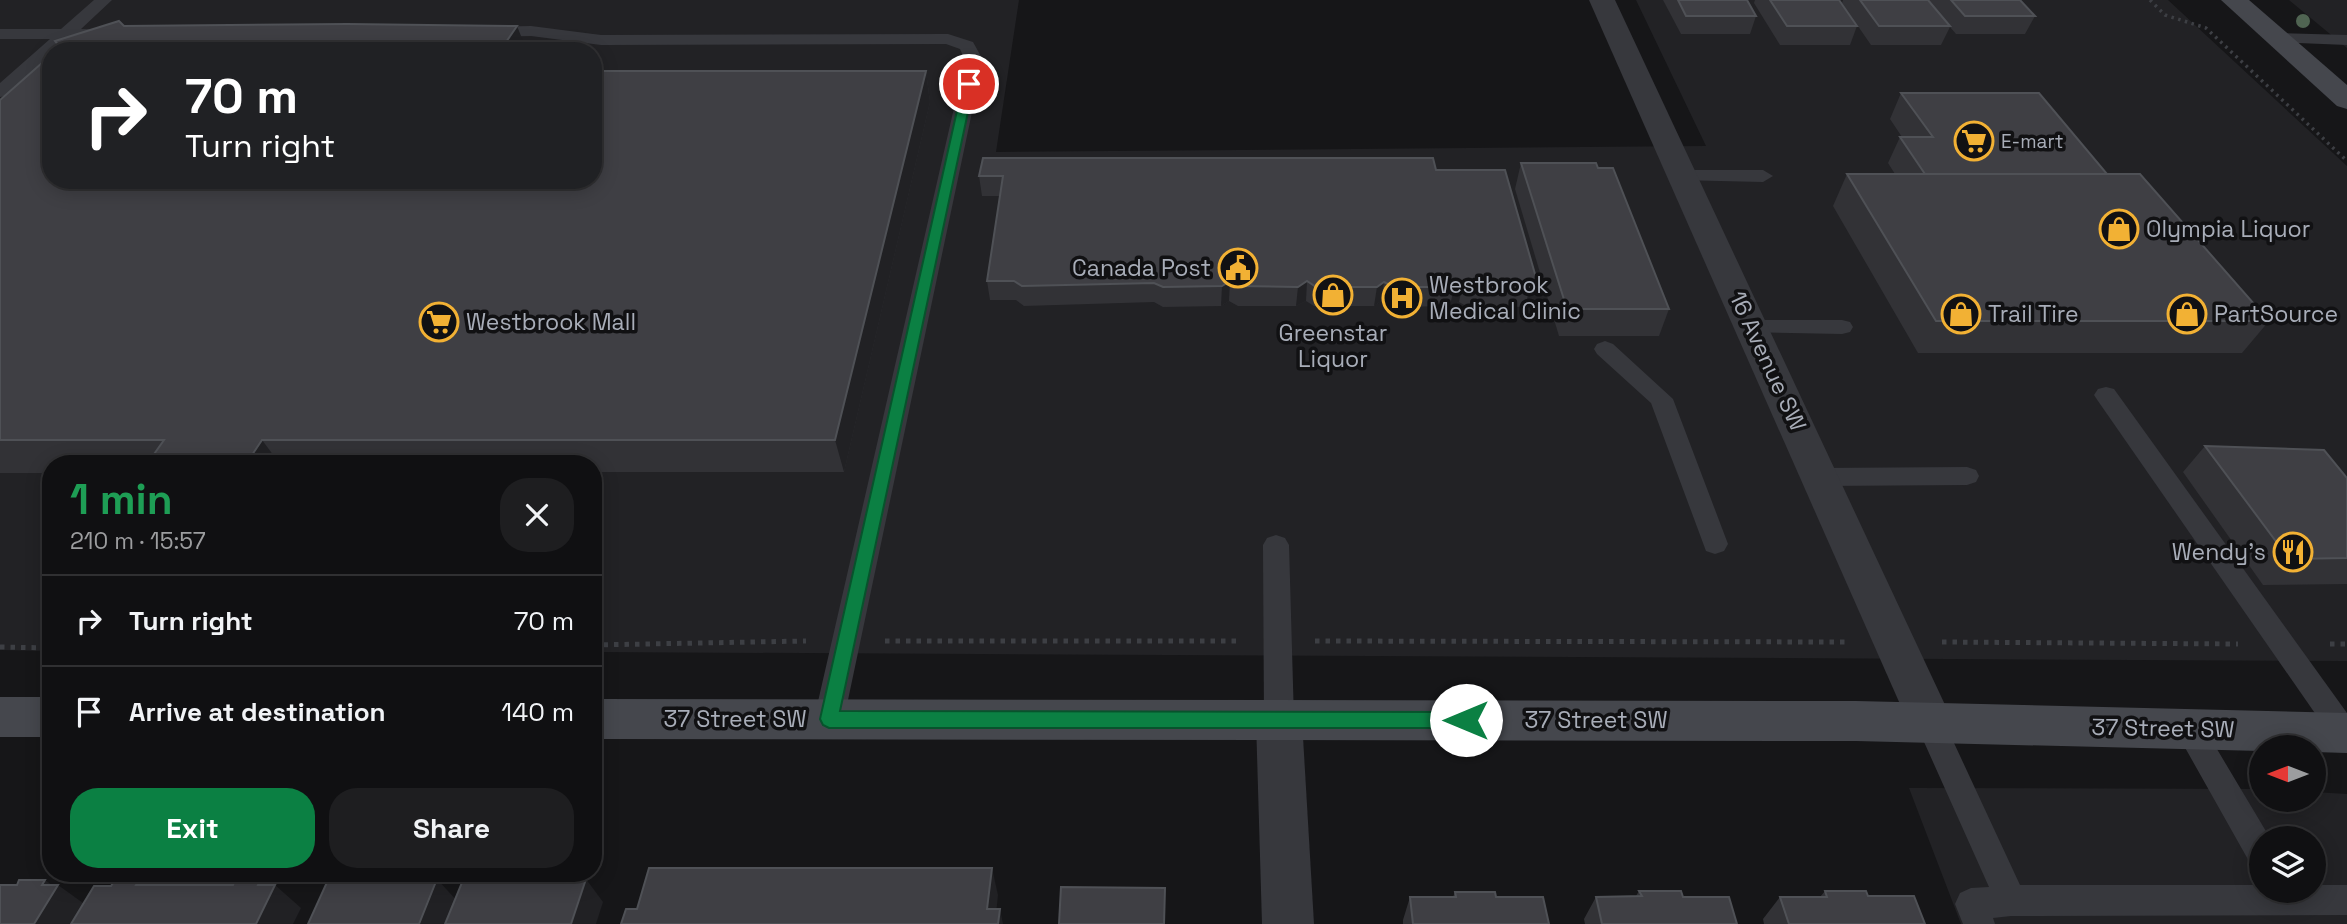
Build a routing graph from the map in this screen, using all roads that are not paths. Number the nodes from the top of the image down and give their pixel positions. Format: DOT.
graph roads {
  1 [pos="104,0"];
  2 [pos="1602,0"];
  3 [pos="2234,0"];
  4 [pos="472,32"];
  5 [pos="0,34"];
  6 [pos="66,34"];
  7 [pos="130,34"];
  8 [pos="2277,38"];
  9 [pos="2347,40"];
  10 [pos="57,42"];
  11 [pos="42,55"];
  12 [pos="0,92"];
  13 [pos="2347,100"];
  14 [pos="1684,176"];
  15 [pos="1763,176"];
  16 [pos="1752,327"];
  17 [pos="1842,327"];
  18 [pos="1605,349"];
  19 [pos="2106,395"];
  20 [pos="1967,476"];
  21 [pos="1821,477"];
  22 [pos="1715,544"];
  23 [pos="1276,545"];
  24 [pos="0,717"];
  25 [pos="42,718"];
  26 [pos="602,719"];
  27 [pos="829,719"];
  28 [pos="1279,720"];
  29 [pos="1931,724"];
  30 [pos="2189,728"];
  31 [pos="2346,734"];
  32 [pos="2249,832"];
  33 [pos="2249,896"];
  34 [pos="2326,898"];
  35 [pos="2347,900"];
  36 [pos="2011,901"];
  37 [pos="1288,924"];
  38 [pos="1979,924"];
  1 -- 6 [label="lane"];
  2 -- 14 [label="street, 16 Avenue SW"];
  3 -- 8 [label="main road"];
  4 -- 27 [label="lane"];
  5 -- 6 [label="lane"];
  6 -- 7 [label="lane"];
  6 -- 10 [label="lane"];
  8 -- 9 [label="lane"];
  8 -- 13 [label="main road"];
  11 -- 12 [label="lane"];
  14 -- 15 [label="lane"];
  14 -- 16 [label="street, 16 Avenue SW"];
  16 -- 17 [label="lane"];
  16 -- 21 [label="street, 16 Avenue SW"];
  18 -- 22 [label="lane"];
  19 -- 31 [label="lane"];
  20 -- 21 [label="lane"];
  21 -- 29 [label="street, 16 Avenue SW"];
  23 -- 28 [label="lane"];
  24 -- 25 [label="main road"];
  26 -- 27 [label="main road, 37 Street SW"];
  27 -- 28 [label="main road, 37 Street SW"];
  28 -- 29 [label="main road, 37 Street SW"];
  28 -- 37 [label="street"];
  29 -- 30 [label="main road, 37 Street SW"];
  29 -- 36 [label="lane"];
  30 -- 31 [label="main road, 37 Street SW"];
  30 -- 32 [label="lane"];
  33 -- 36 [label="lane"];
  34 -- 35 [label="lane"];
  36 -- 38 [label="lane"];
}
